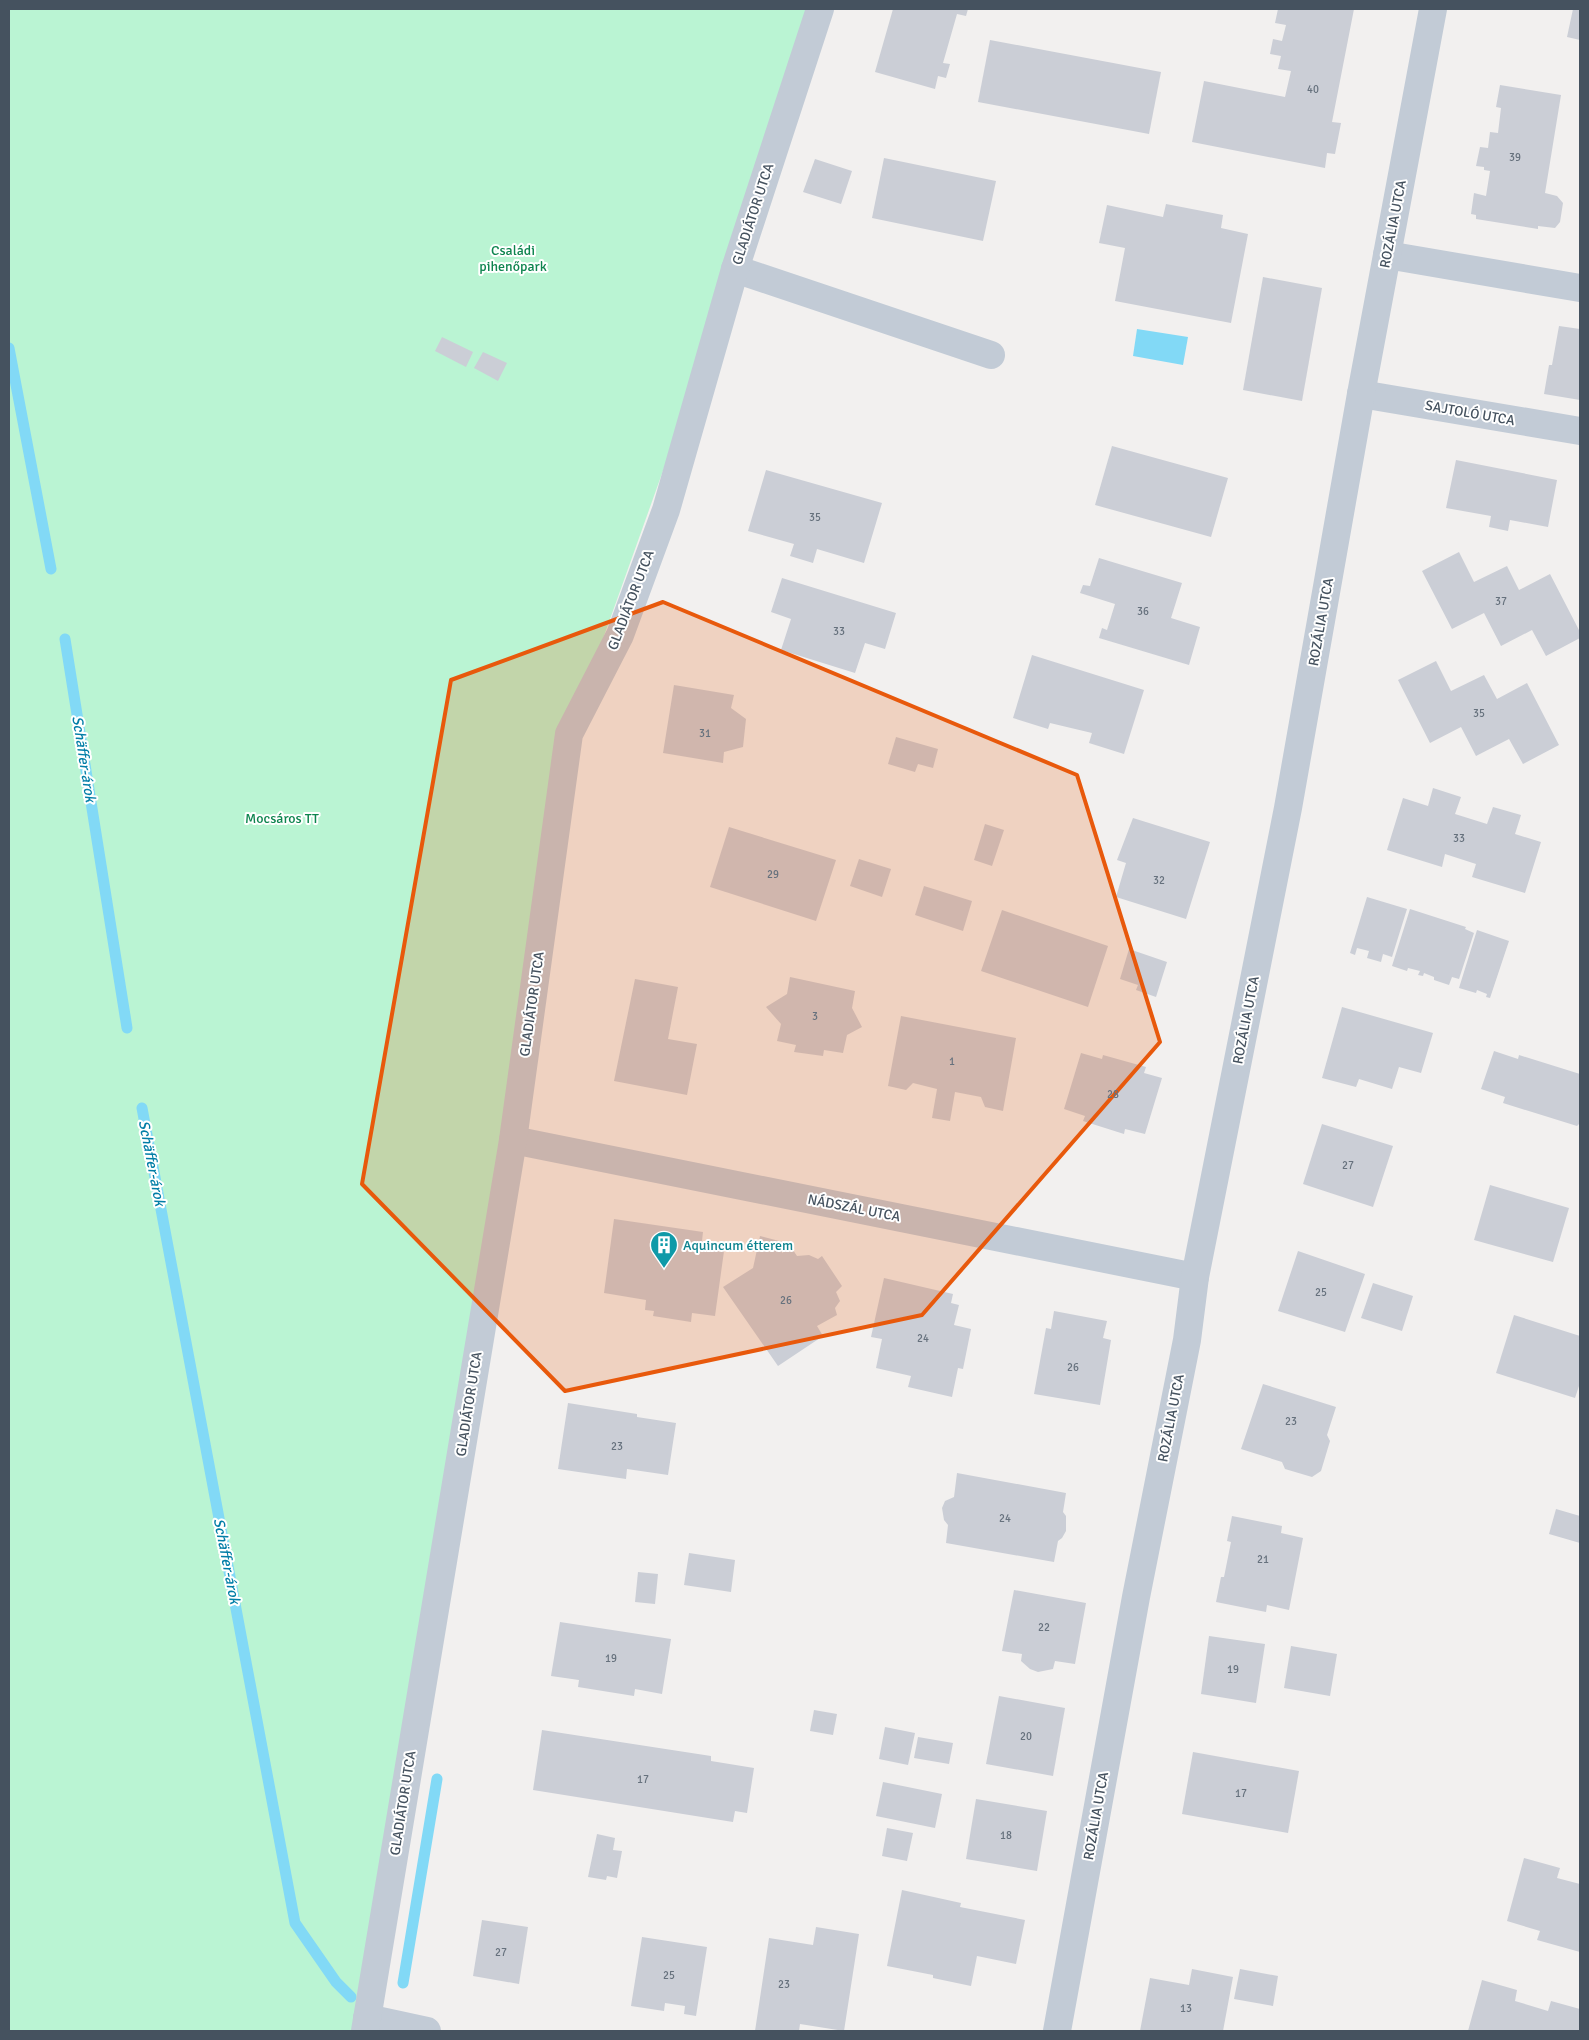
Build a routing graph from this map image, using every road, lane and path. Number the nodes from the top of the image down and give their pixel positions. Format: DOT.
graph roads {
  1 [pos="820,9"];
  2 [pos="1433,9"];
  3 [pos="1387,255"];
  4 [pos="735,269"];
  5 [pos="1580,288"];
  6 [pos="991,355"];
  7 [pos="1360,394"];
  8 [pos="1580,431"];
  9 [pos="513,1140"];
  10 [pos="1195,1277"];
  11 [pos="366,2025"];
  12 [pos="427,2031"];
  13 [pos="1057,2031"];
  1 -- 4 [label="street, GLADIÁTOR UTCA"];
  2 -- 3 [label="street, ROZÁLIA UTCA"];
  3 -- 5 [label="street"];
  3 -- 7 [label="street, ROZÁLIA UTCA"];
  4 -- 6 [label="street"];
  4 -- 9 [label="street, GLADIÁTOR UTCA"];
  7 -- 8 [label="street, SAJTOLÓ UTCA"];
  7 -- 10 [label="street, ROZÁLIA UTCA"];
  9 -- 10 [label="street, NÁDSZÁL UTCA"];
  9 -- 11 [label="street, GLADIÁTOR UTCA"];
  10 -- 13 [label="street, ROZÁLIA UTCA"];
  11 -- 12 [label="street"];
}
